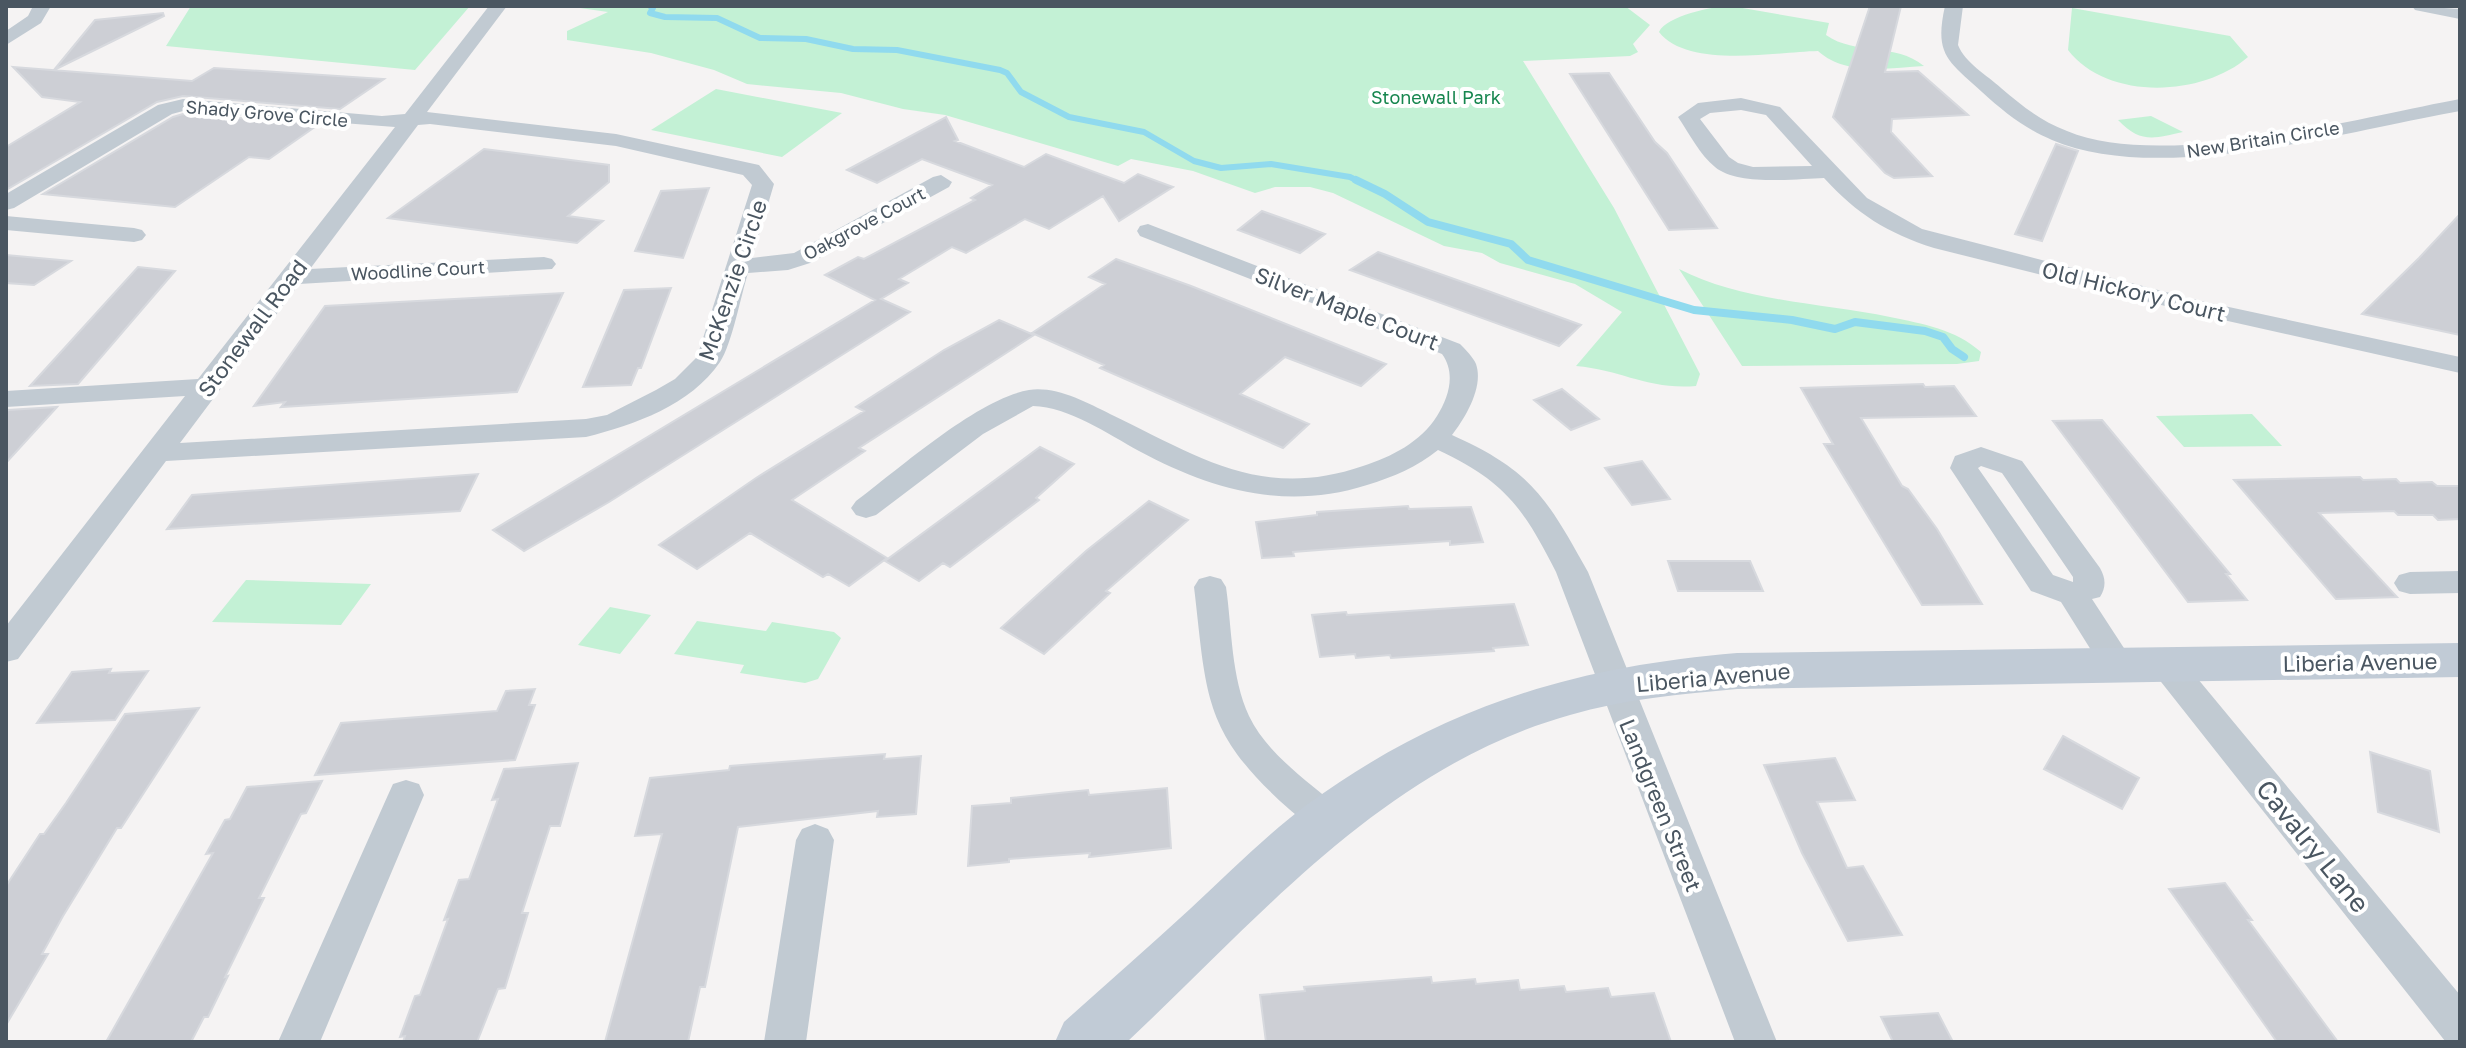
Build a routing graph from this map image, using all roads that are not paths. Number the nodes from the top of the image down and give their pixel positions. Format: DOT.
graph roads {
  1 [pos="42,6"];
  2 [pos="498,6"];
  3 [pos="1954,6"];
  4 [pos="2421,6"];
  5 [pos="2460,14"];
  6 [pos="6,40"];
  7 [pos="2460,105"];
  8 [pos="411,120"];
  9 [pos="1827,172"];
  10 [pos="941,182"];
  11 [pos="6,203"];
  12 [pos="6,223"];
  13 [pos="1148,231"];
  14 [pos="134,235"];
  15 [pos="544,264"];
  16 [pos="739,266"];
  17 [pos="291,277"];
  18 [pos="2460,365"];
  19 [pos="206,387"];
  20 [pos="6,399"];
  21 [pos="1437,439"];
  22 [pos="156,453"];
  23 [pos="866,508"];
  24 [pos="2460,582"];
  25 [pos="2410,583"];
  26 [pos="1210,587"];
  27 [pos="2072,594"];
  28 [pos="6,650"];
  29 [pos="2460,660"];
  30 [pos="2166,664"];
  31 [pos="2118,665"];
  32 [pos="1614,686"];
  33 [pos="406,795"];
  34 [pos="1327,820"];
  35 [pos="815,840"];
  36 [pos="2460,1027"];
  37 [pos="299,1042"];
  38 [pos="785,1042"];
  39 [pos="1085,1042"];
  40 [pos="1756,1042"];
  1 -- 6 [label="street"];
  2 -- 8 [label="street, Stonewall Road"];
  3 -- 7 [label="street, New Britain Circle"];
  4 -- 5 [label="street"];
  8 -- 11 [label="street, Shady Grove Circle"];
  8 -- 16 [label="street, McKenzie Circle"];
  8 -- 17 [label="street, Stonewall Road"];
  9 -- 9 [label="street, Old Hickory Court"];
  9 -- 18 [label="street, Old Hickory Court"];
  10 -- 16 [label="street, Oakgrove Court"];
  12 -- 14 [label="street"];
  13 -- 21 [label="street, Silver Maple Court"];
  15 -- 17 [label="street, Woodline Court"];
  16 -- 22 [label="street, McKenzie Circle"];
  17 -- 19 [label="street, Stonewall Road"];
  19 -- 20 [label="street"];
  19 -- 22 [label="street, Stonewall Road"];
  21 -- 23 [label="street"];
  21 -- 32 [label="street, Landgreen Street"];
  22 -- 28 [label="street, Stonewall Road"];
  24 -- 25 [label="street"];
  26 -- 34 [label="street"];
  27 -- 27 [label="street"];
  27 -- 31 [label="street"];
  29 -- 30 [label="main road, Liberia Avenue"];
  30 -- 31 [label="main road, Liberia Avenue"];
  30 -- 36 [label="street, Cavalry Lane"];
  31 -- 32 [label="main road, Liberia Avenue"];
  32 -- 34 [label="main road, Liberia Avenue"];
  32 -- 40 [label="street, Landgreen Street"];
  33 -- 37 [label="street"];
  34 -- 39 [label="main road, Liberia Avenue"];
  35 -- 38 [label="street"];
}
